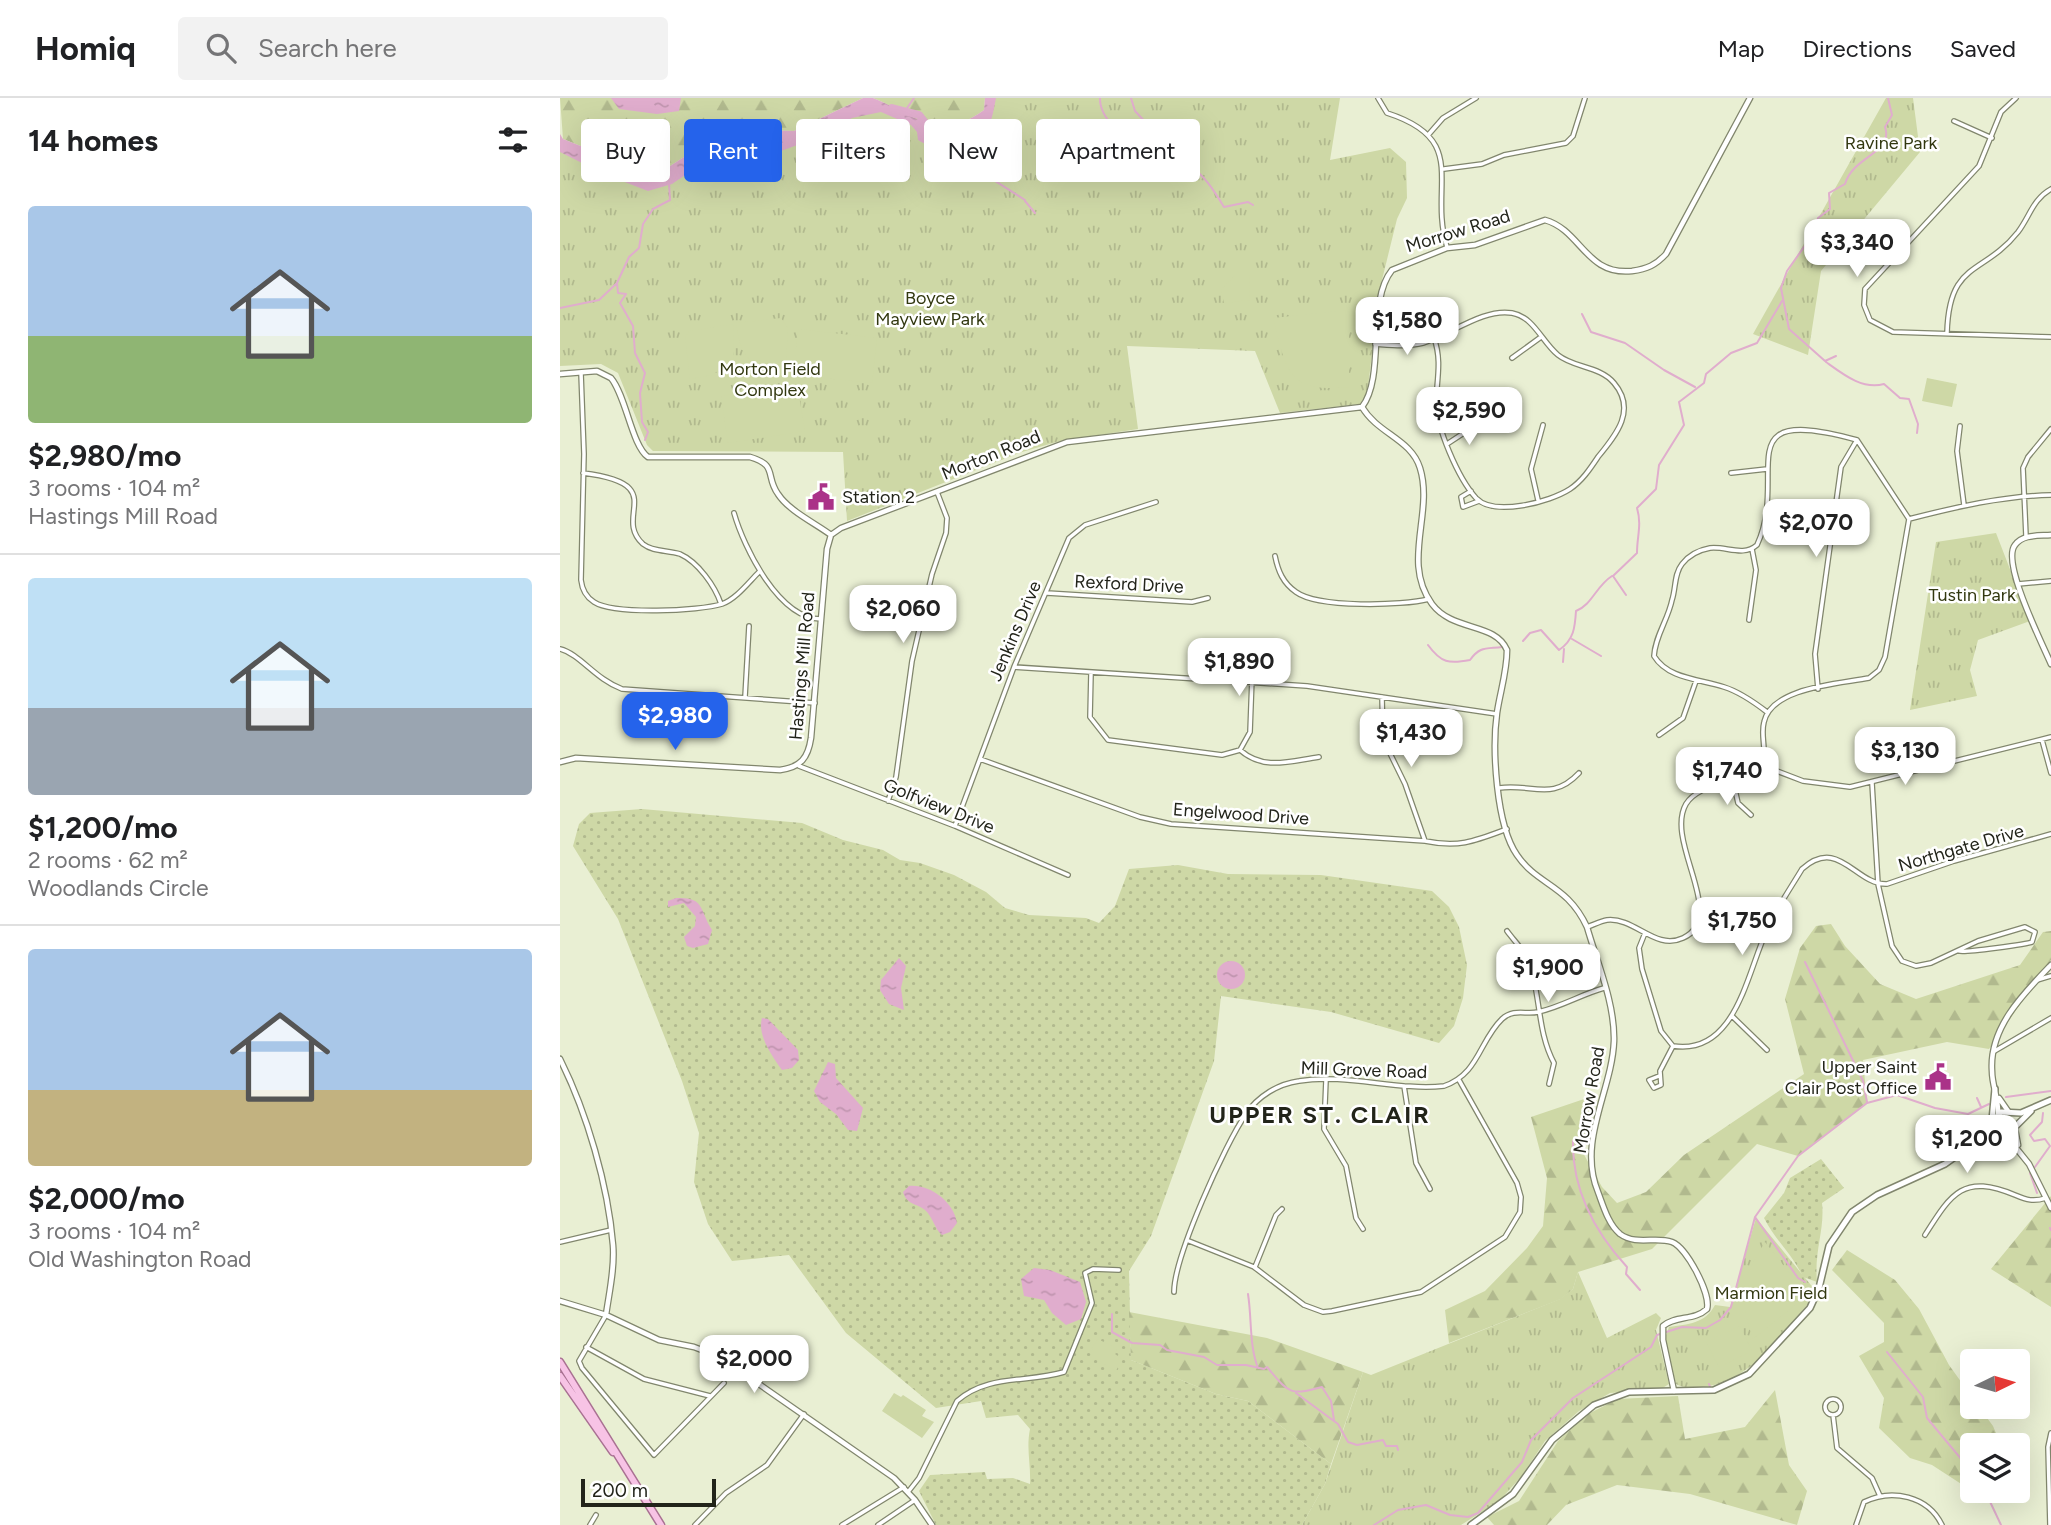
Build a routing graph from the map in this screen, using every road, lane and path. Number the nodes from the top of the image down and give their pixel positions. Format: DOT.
graph roads {
  1 [pos="1378,98"];
  2 [pos="1476,98"];
  3 [pos="1585,98"];
  4 [pos="1750,98"];
  5 [pos="2015,98"];
  6 [pos="1954,121"];
  7 [pos="1429,134"];
  8 [pos="1992,138"];
  9 [pos="1444,169"];
  10 [pos="2051,189"];
  11 [pos="1447,248"];
  12 [pos="1947,332"];
  13 [pos="1541,337"];
  14 [pos="2051,337"];
  15 [pos="1434,338"];
  16 [pos="1375,344"];
  17 [pos="1512,358"];
  18 [pos="581,373"];
  19 [pos="560,374"];
  20 [pos="1362,407"];
  21 [pos="1476,425"];
  22 [pos="1543,425"];
  23 [pos="1961,426"];
  24 [pos="2051,429"];
  25 [pos="1857,440"];
  26 [pos="1447,444"];
  27 [pos="1767,469"];
  28 [pos="583,473"];
  29 [pos="1731,473"];
  30 [pos="1471,491"];
  31 [pos="937,492"];
  32 [pos="2051,495"];
  33 [pos="2023,496"];
  34 [pos="1538,500"];
  35 [pos="1479,501"];
  36 [pos="1156,502"];
  37 [pos="1965,505"];
  38 [pos="734,513"];
  39 [pos="1909,519"];
  40 [pos="831,535"];
  41 [pos="2051,535"];
  42 [pos="2026,536"];
  43 [pos="1752,549"];
  44 [pos="1275,556"];
  45 [pos="759,572"];
  46 [pos="2051,581"];
  47 [pos="2018,584"];
  48 [pos="1047,593"];
  49 [pos="1208,597"];
  50 [pos="1429,599"];
  51 [pos="721,604"];
  52 [pos="821,619"];
  53 [pos="1749,620"];
  54 [pos="749,626"];
  55 [pos="560,649"];
  56 [pos="1253,652"];
  57 [pos="2051,664"];
  58 [pos="1014,667"];
  59 [pos="1091,673"];
  60 [pos="1696,681"];
  61 [pos="1252,682"];
  62 [pos="1818,689"];
  63 [pos="745,697"];
  64 [pos="1382,697"];
  65 [pos="815,703"];
  66 [pos="1768,712"];
  67 [pos="1497,714"];
  68 [pos="1659,735"];
  69 [pos="2051,737"];
  70 [pos="2042,740"];
  71 [pos="1240,750"];
  72 [pos="1319,757"];
  73 [pos="981,759"];
  74 [pos="560,762"];
  75 [pos="1761,765"];
  76 [pos="799,766"];
  77 [pos="1579,773"];
  78 [pos="2051,773"];
  79 [pos="1733,781"];
  80 [pos="1872,783"];
  81 [pos="1499,788"];
  82 [pos="888,800"];
  83 [pos="1751,815"];
  84 [pos="955,826"];
  85 [pos="1507,829"];
  86 [pos="2051,834"];
  87 [pos="1425,841"];
  88 [pos="1068,875"];
  89 [pos="1878,884"];
  90 [pos="1587,927"];
  91 [pos="1507,931"];
  92 [pos="1645,933"];
  93 [pos="1959,951"];
  94 [pos="2051,965"];
  95 [pos="2051,976"];
  96 [pos="2037,980"];
  97 [pos="1604,988"];
  98 [pos="1537,1013"];
  99 [pos="1732,1016"];
  100 [pos="2051,1018"];
  101 [pos="1674,1046"];
  102 [pos="1767,1050"];
  103 [pos="1992,1053"];
  104 [pos="560,1059"];
  105 [pos="1659,1076"];
  106 [pos="1326,1080"];
  107 [pos="1459,1080"];
  108 [pos="1549,1084"];
  109 [pos="1404,1086"];
  110 [pos="1996,1091"];
  111 [pos="2051,1100"];
  112 [pos="2031,1111"];
  113 [pos="2011,1112"];
  114 [pos="1995,1118"];
  115 [pos="2016,1127"];
  116 [pos="2002,1132"];
  117 [pos="1972,1145"];
  118 [pos="2020,1149"];
  119 [pos="1430,1189"];
  120 [pos="2046,1198"];
  121 [pos="2051,1208"];
  122 [pos="1282,1209"];
  123 [pos="1363,1229"];
  124 [pos="611,1230"];
  125 [pos="1924,1235"];
  126 [pos="1189,1241"];
  127 [pos="560,1242"];
  128 [pos="1254,1267"];
  129 [pos="1119,1270"];
  130 [pos="1174,1292"];
  131 [pos="560,1301"];
  132 [pos="606,1315"];
  133 [pos="586,1347"];
  134 [pos="560,1362"];
  135 [pos="560,1376"];
  136 [pos="724,1383"];
  137 [pos="1674,1391"];
  138 [pos="710,1396"];
  139 [pos="804,1414"];
  140 [pos="1833,1415"];
  141 [pos="2051,1433"];
  142 [pos="617,1456"];
  143 [pos="906,1490"];
  144 [pos="1880,1496"];
  145 [pos="915,1500"];
  146 [pos="596,1514"];
  147 [pos="590,1525"];
  148 [pos="661,1525"];
  149 [pos="695,1525"];
  150 [pos="842,1525"];
  151 [pos="878,1525"];
  152 [pos="932,1525"];
  153 [pos="1471,1525"];
  154 [pos="1856,1525"];
  155 [pos="1942,1525"];
  156 [pos="2050,1525"];
  1 -- 7 [label="street"];
  2 -- 7 [label="street"];
  3 -- 9 [label="street"];
  4 -- 11 [label="street, Morrow Road"];
  5 -- 8 [label="street"];
  6 -- 8 [label="street"];
  7 -- 9 [label="street"];
  8 -- 12 [label="street"];
  9 -- 11 [label="street"];
  10 -- 12 [label="street"];
  11 -- 16 [label="street, Morrow Road"];
  12 -- 14 [label="street"];
  13 -- 15 [label="street"];
  13 -- 17 [label="street"];
  13 -- 34 [label="street"];
  15 -- 16 [label="street"];
  15 -- 26 [label="street"];
  16 -- 20 [label="street, Morrow Road"];
  18 -- 19 [label="street"];
  18 -- 28 [label="street"];
  18 -- 40 [label="street"];
  20 -- 31 [label="street, Morton Road"];
  20 -- 50 [label="street"];
  21 -- 26 [label="street"];
  22 -- 34 [label="street"];
  23 -- 37 [label="street"];
  24 -- 33 [label="street"];
  25 -- 27 [label="street"];
  25 -- 39 [label="street"];
  25 -- 62 [label="street"];
  26 -- 30 [label="street"];
  27 -- 29 [label="street"];
  27 -- 43 [label="street"];
  28 -- 51 [label="street"];
  28 -- 51 [label="street"];
  30 -- 35 [label="street"];
  30 -- 35 [label="street"];
  31 -- 40 [label="street, Morton Road"];
  31 -- 82 [label="street"];
  32 -- 33 [label="street"];
  33 -- 37 [label="street"];
  33 -- 42 [label="street"];
  34 -- 35 [label="street"];
  36 -- 48 [label="street, Jenkins Drive"];
  37 -- 39 [label="street"];
  38 -- 45 [label="street"];
  39 -- 62 [label="street"];
  40 -- 52 [label="street, Hastings Mill Road"];
  41 -- 42 [label="street"];
  42 -- 47 [label="street"];
  43 -- 53 [label="street"];
  43 -- 60 [label="street"];
  44 -- 50 [label="street"];
  45 -- 51 [label="street"];
  45 -- 52 [label="street"];
  46 -- 47 [label="street"];
  47 -- 57 [label="street"];
  48 -- 49 [label="street, Rexford Drive"];
  48 -- 58 [label="street, Jenkins Drive"];
  50 -- 67 [label="street, Morrow Road"];
  52 -- 65 [label="street, Hastings Mill Road"];
  54 -- 63 [label="street"];
  55 -- 63 [label="street"];
  56 -- 61 [label="street"];
  58 -- 59 [label="street"];
  58 -- 73 [label="street, Jenkins Drive"];
  59 -- 61 [label="street"];
  59 -- 71 [label="street"];
  60 -- 66 [label="street"];
  60 -- 68 [label="street"];
  61 -- 64 [label="street"];
  61 -- 71 [label="street"];
  62 -- 66 [label="street"];
  63 -- 65 [label="street"];
  64 -- 67 [label="street"];
  64 -- 87 [label="street"];
  65 -- 76 [label="street, Hastings Mill Road"];
  66 -- 75 [label="street"];
  67 -- 81 [label="street, Morrow Road"];
  69 -- 70 [label="street"];
  70 -- 78 [label="street"];
  70 -- 80 [label="street"];
  71 -- 72 [label="street"];
  73 -- 84 [label="street, Jenkins Drive"];
  73 -- 87 [label="street, Engelwood Drive"];
  74 -- 76 [label="street, Hastings Mill Road"];
  75 -- 79 [label="street"];
  75 -- 80 [label="street"];
  76 -- 82 [label="street, Golfview Drive"];
  77 -- 81 [label="street"];
  79 -- 83 [label="street"];
  79 -- 92 [label="street"];
  80 -- 89 [label="street"];
  81 -- 85 [label="street, Morrow Road"];
  82 -- 84 [label="street, Golfview Drive"];
  84 -- 88 [label="street, Golfview Drive"];
  85 -- 87 [label="street, Engelwood Drive"];
  85 -- 90 [label="street, Morrow Road"];
  86 -- 89 [label="street, Northgate Drive"];
  89 -- 93 [label="street"];
  89 -- 99 [label="street"];
  90 -- 92 [label="street"];
  90 -- 97 [label="street, Morrow Road"];
  91 -- 98 [label="street"];
  92 -- 101 [label="street"];
  93 -- 93 [label="street"];
  94 -- 96 [label="street"];
  95 -- 96 [label="street"];
  96 -- 103 [label="street"];
  97 -- 98 [label="street"];
  97 -- 137 [label="street, Morrow Road"];
  98 -- 107 [label="street"];
  98 -- 108 [label="street"];
  99 -- 101 [label="street"];
  99 -- 102 [label="street"];
  100 -- 103 [label="street"];
  101 -- 105 [label="street"];
  103 -- 110 [label="street"];
  104 -- 124 [label="street"];
  106 -- 109 [label="street, Mill Grove Road"];
  106 -- 123 [label="street"];
  106 -- 126 [label="street, Mill Grove Road"];
  107 -- 109 [label="street, Mill Grove Road"];
  107 -- 128 [label="street"];
  109 -- 119 [label="street"];
  110 -- 113 [label="street"];
  110 -- 114 [label="main road"];
  111 -- 112 [label="main road"];
  112 -- 113 [label="main road"];
  112 -- 115 [label="main road"];
  113 -- 114 [label="main road"];
  113 -- 115 [label="main road"];
  114 -- 116 [label="main road"];
  114 -- 117 [label="main road"];
  115 -- 116 [label="main road"];
  115 -- 118 [label="street"];
  116 -- 117 [label="main road"];
  116 -- 118 [label="street"];
  117 -- 137 [label="main road"];
  118 -- 120 [label="street"];
  120 -- 121 [label="street"];
  120 -- 125 [label="street"];
  122 -- 128 [label="street"];
  124 -- 127 [label="street"];
  124 -- 132 [label="street"];
  126 -- 128 [label="street"];
  126 -- 130 [label="street, Mill Grove Road"];
  129 -- 143 [label="street"];
  131 -- 132 [label="street"];
  132 -- 133 [label="street"];
  132 -- 139 [label="street"];
  133 -- 138 [label="street"];
  133 -- 138 [label="street"];
  134 -- 142 [label="main road"];
  135 -- 142 [label="main road"];
  136 -- 138 [label="street"];
  137 -- 153 [label="main road"];
  139 -- 143 [label="street"];
  139 -- 149 [label="street"];
  140 -- 140 [label="street"];
  140 -- 144 [label="street"];
  141 -- 156 [label="street"];
  142 -- 148 [label="main road"];
  143 -- 145 [label="street"];
  143 -- 150 [label="street"];
  144 -- 154 [label="street"];
  144 -- 155 [label="street"];
  145 -- 151 [label="street"];
  145 -- 152 [label="street"];
  146 -- 147 [label="street"];
}
